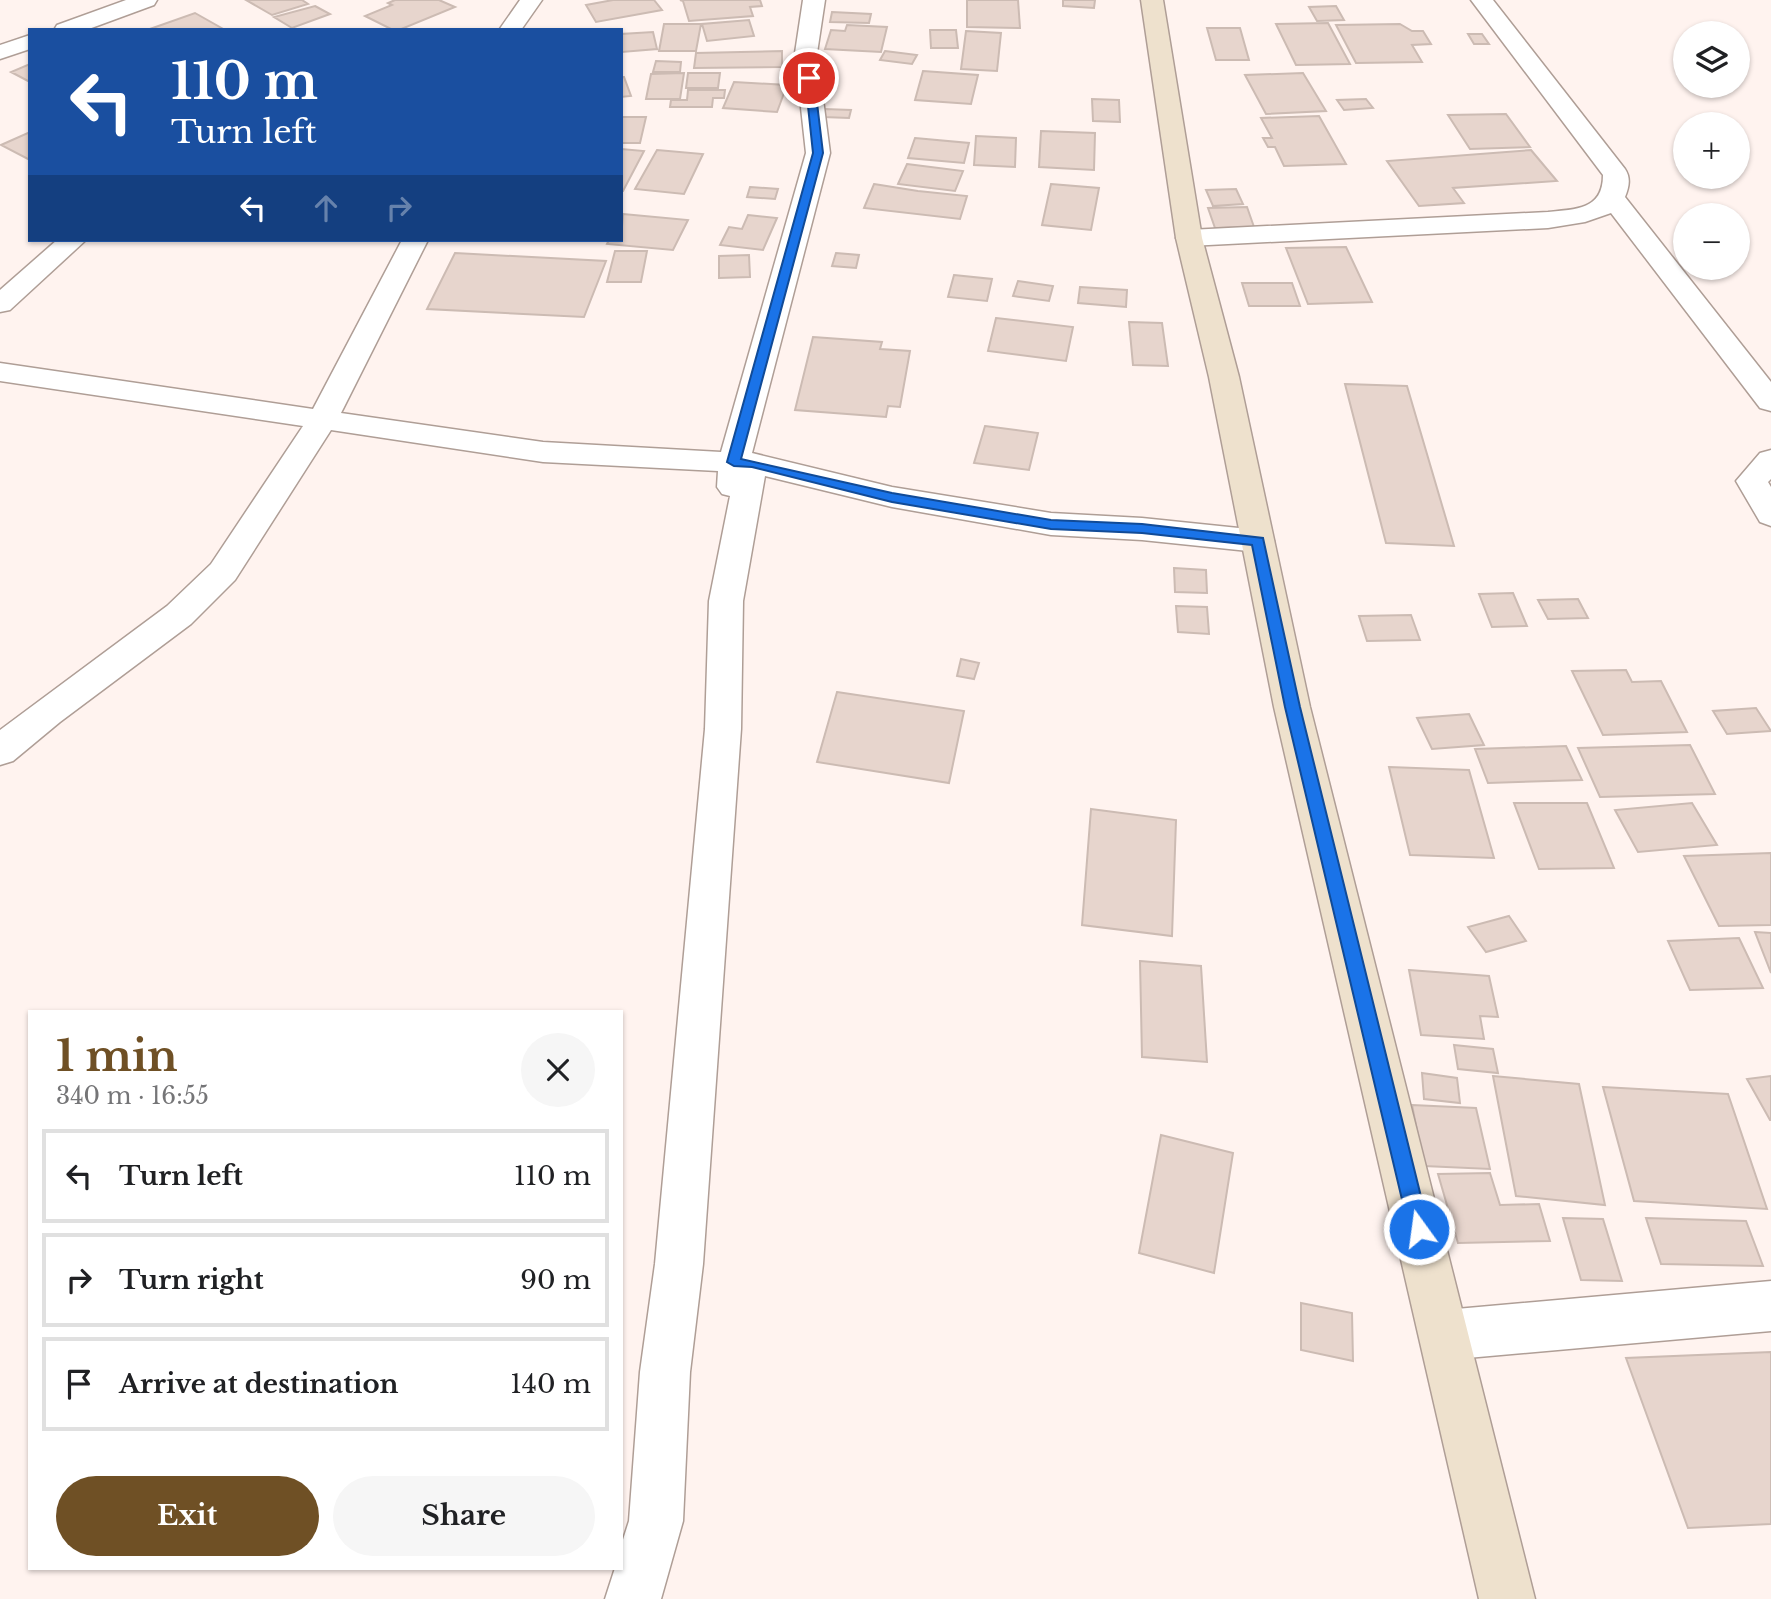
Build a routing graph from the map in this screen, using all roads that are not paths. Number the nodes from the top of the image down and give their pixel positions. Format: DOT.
graph roads {
  1 [pos="146,0"];
  2 [pos="531,0"];
  3 [pos="814,0"];
  4 [pos="1152,0"];
  5 [pos="1482,0"];
  6 [pos="70,28"];
  7 [pos="511,28"];
  8 [pos="28,43"];
  9 [pos="0,52"];
  10 [pos="1614,200"];
  11 [pos="1189,238"];
  12 [pos="72,242"];
  13 [pos="414,242"];
  14 [pos="0,304"];
  15 [pos="0,372"];
  16 [pos="1771,402"];
  17 [pos="322,420"];
  18 [pos="1771,460"];
  19 [pos="740,474"];
  20 [pos="1771,514"];
  21 [pos="1258,541"];
  22 [pos="0,751"];
  23 [pos="1771,1306"];
  24 [pos="1445,1335"];
  25 [pos="633,1599"];
  26 [pos="1507,1599"];
  1 -- 6 [label="street"];
  2 -- 7 [label="street"];
  3 -- 19 [label="street"];
  4 -- 11 [label="street"];
  5 -- 10 [label="street"];
  8 -- 9 [label="street"];
  10 -- 11 [label="street"];
  10 -- 16 [label="street"];
  11 -- 21 [label="street"];
  12 -- 14 [label="street"];
  13 -- 17 [label="street"];
  15 -- 17 [label="street"];
  17 -- 19 [label="street"];
  17 -- 22 [label="street"];
  18 -- 20 [label="street"];
  19 -- 21 [label="street"];
  19 -- 25 [label="street"];
  21 -- 24 [label="street"];
  23 -- 24 [label="street"];
  24 -- 26 [label="street"];
}
